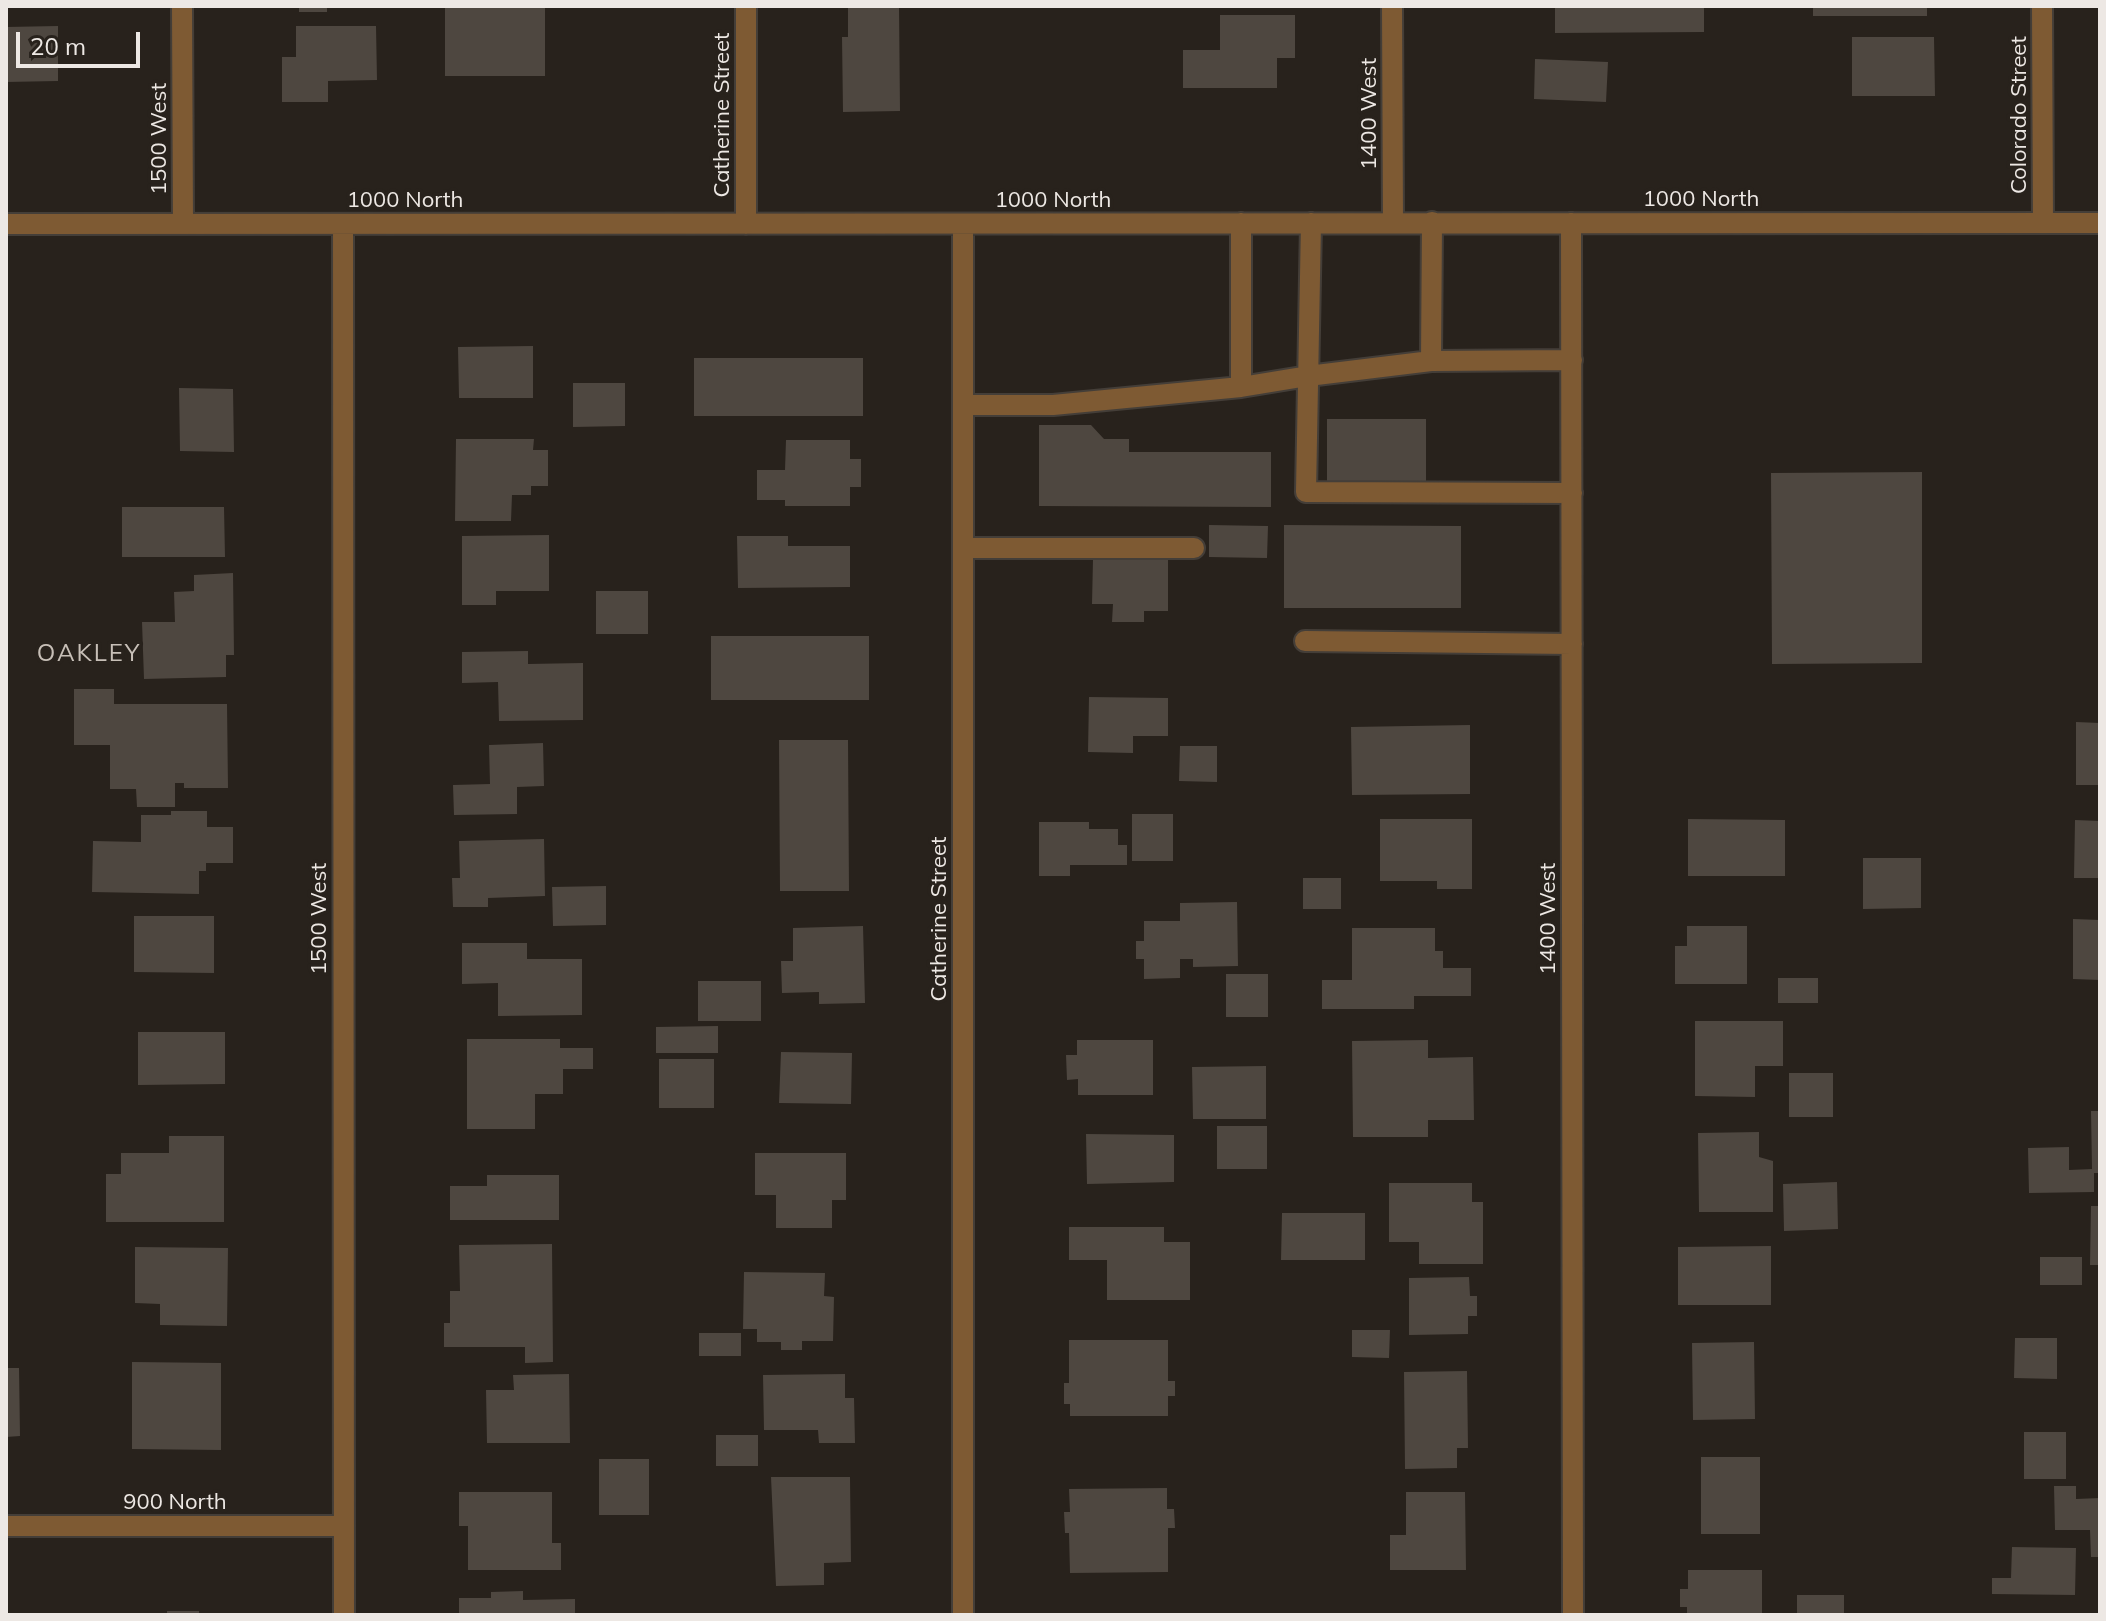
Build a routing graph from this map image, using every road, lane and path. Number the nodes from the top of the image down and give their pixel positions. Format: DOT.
graph roads {
  1 [pos="182,6"];
  2 [pos="746,6"];
  3 [pos="1392,6"];
  4 [pos="2042,6"];
  5 [pos="1393,222"];
  6 [pos="1432,222"];
  7 [pos="1241,223"];
  8 [pos="1311,223"];
  9 [pos="1571,223"];
  10 [pos="2043,223"];
  11 [pos="2100,223"];
  12 [pos="6,224"];
  13 [pos="183,224"];
  14 [pos="343,224"];
  15 [pos="746,224"];
  16 [pos="963,224"];
  17 [pos="1572,360"];
  18 [pos="1431,361"];
  19 [pos="1308,376"];
  20 [pos="1241,387"];
  21 [pos="963,405"];
  22 [pos="1572,493"];
  23 [pos="963,548"];
  24 [pos="1194,548"];
  25 [pos="1305,641"];
  26 [pos="1572,644"];
  27 [pos="6,1526"];
  28 [pos="344,1526"];
  29 [pos="344,1615"];
  30 [pos="963,1615"];
  31 [pos="1573,1615"];
  1 -- 13 [label="street, 1500 West"];
  2 -- 15 [label="street, Catherine Street"];
  3 -- 5 [label="street, 1400 West"];
  4 -- 10 [label="street, Colorado Street"];
  5 -- 6 [label="street, 1000 North"];
  5 -- 8 [label="street, 1000 North"];
  6 -- 9 [label="street, 1000 North"];
  6 -- 18 [label="street"];
  7 -- 8 [label="street, 1000 North"];
  7 -- 16 [label="street, 1000 North"];
  7 -- 20 [label="street"];
  8 -- 19 [label="street"];
  9 -- 10 [label="street, 1000 North"];
  9 -- 17 [label="street, 1400 West"];
  10 -- 11 [label="street, 1000 North"];
  12 -- 13 [label="street, 1000 North"];
  13 -- 14 [label="street, 1000 North"];
  14 -- 15 [label="street, 1000 North"];
  14 -- 28 [label="street, 1500 West"];
  15 -- 16 [label="street, 1000 North"];
  16 -- 21 [label="street, Catherine Street"];
  17 -- 18 [label="street"];
  17 -- 22 [label="street, 1400 West"];
  18 -- 19 [label="street"];
  19 -- 20 [label="street"];
  19 -- 22 [label="street"];
  20 -- 21 [label="street"];
  21 -- 23 [label="street, Catherine Street"];
  22 -- 26 [label="street, 1400 West"];
  23 -- 24 [label="street"];
  23 -- 30 [label="street, Catherine Street"];
  25 -- 26 [label="street"];
  26 -- 31 [label="street, 1400 West"];
  27 -- 28 [label="street, 900 North"];
  28 -- 29 [label="street, 1500 West"];
}
